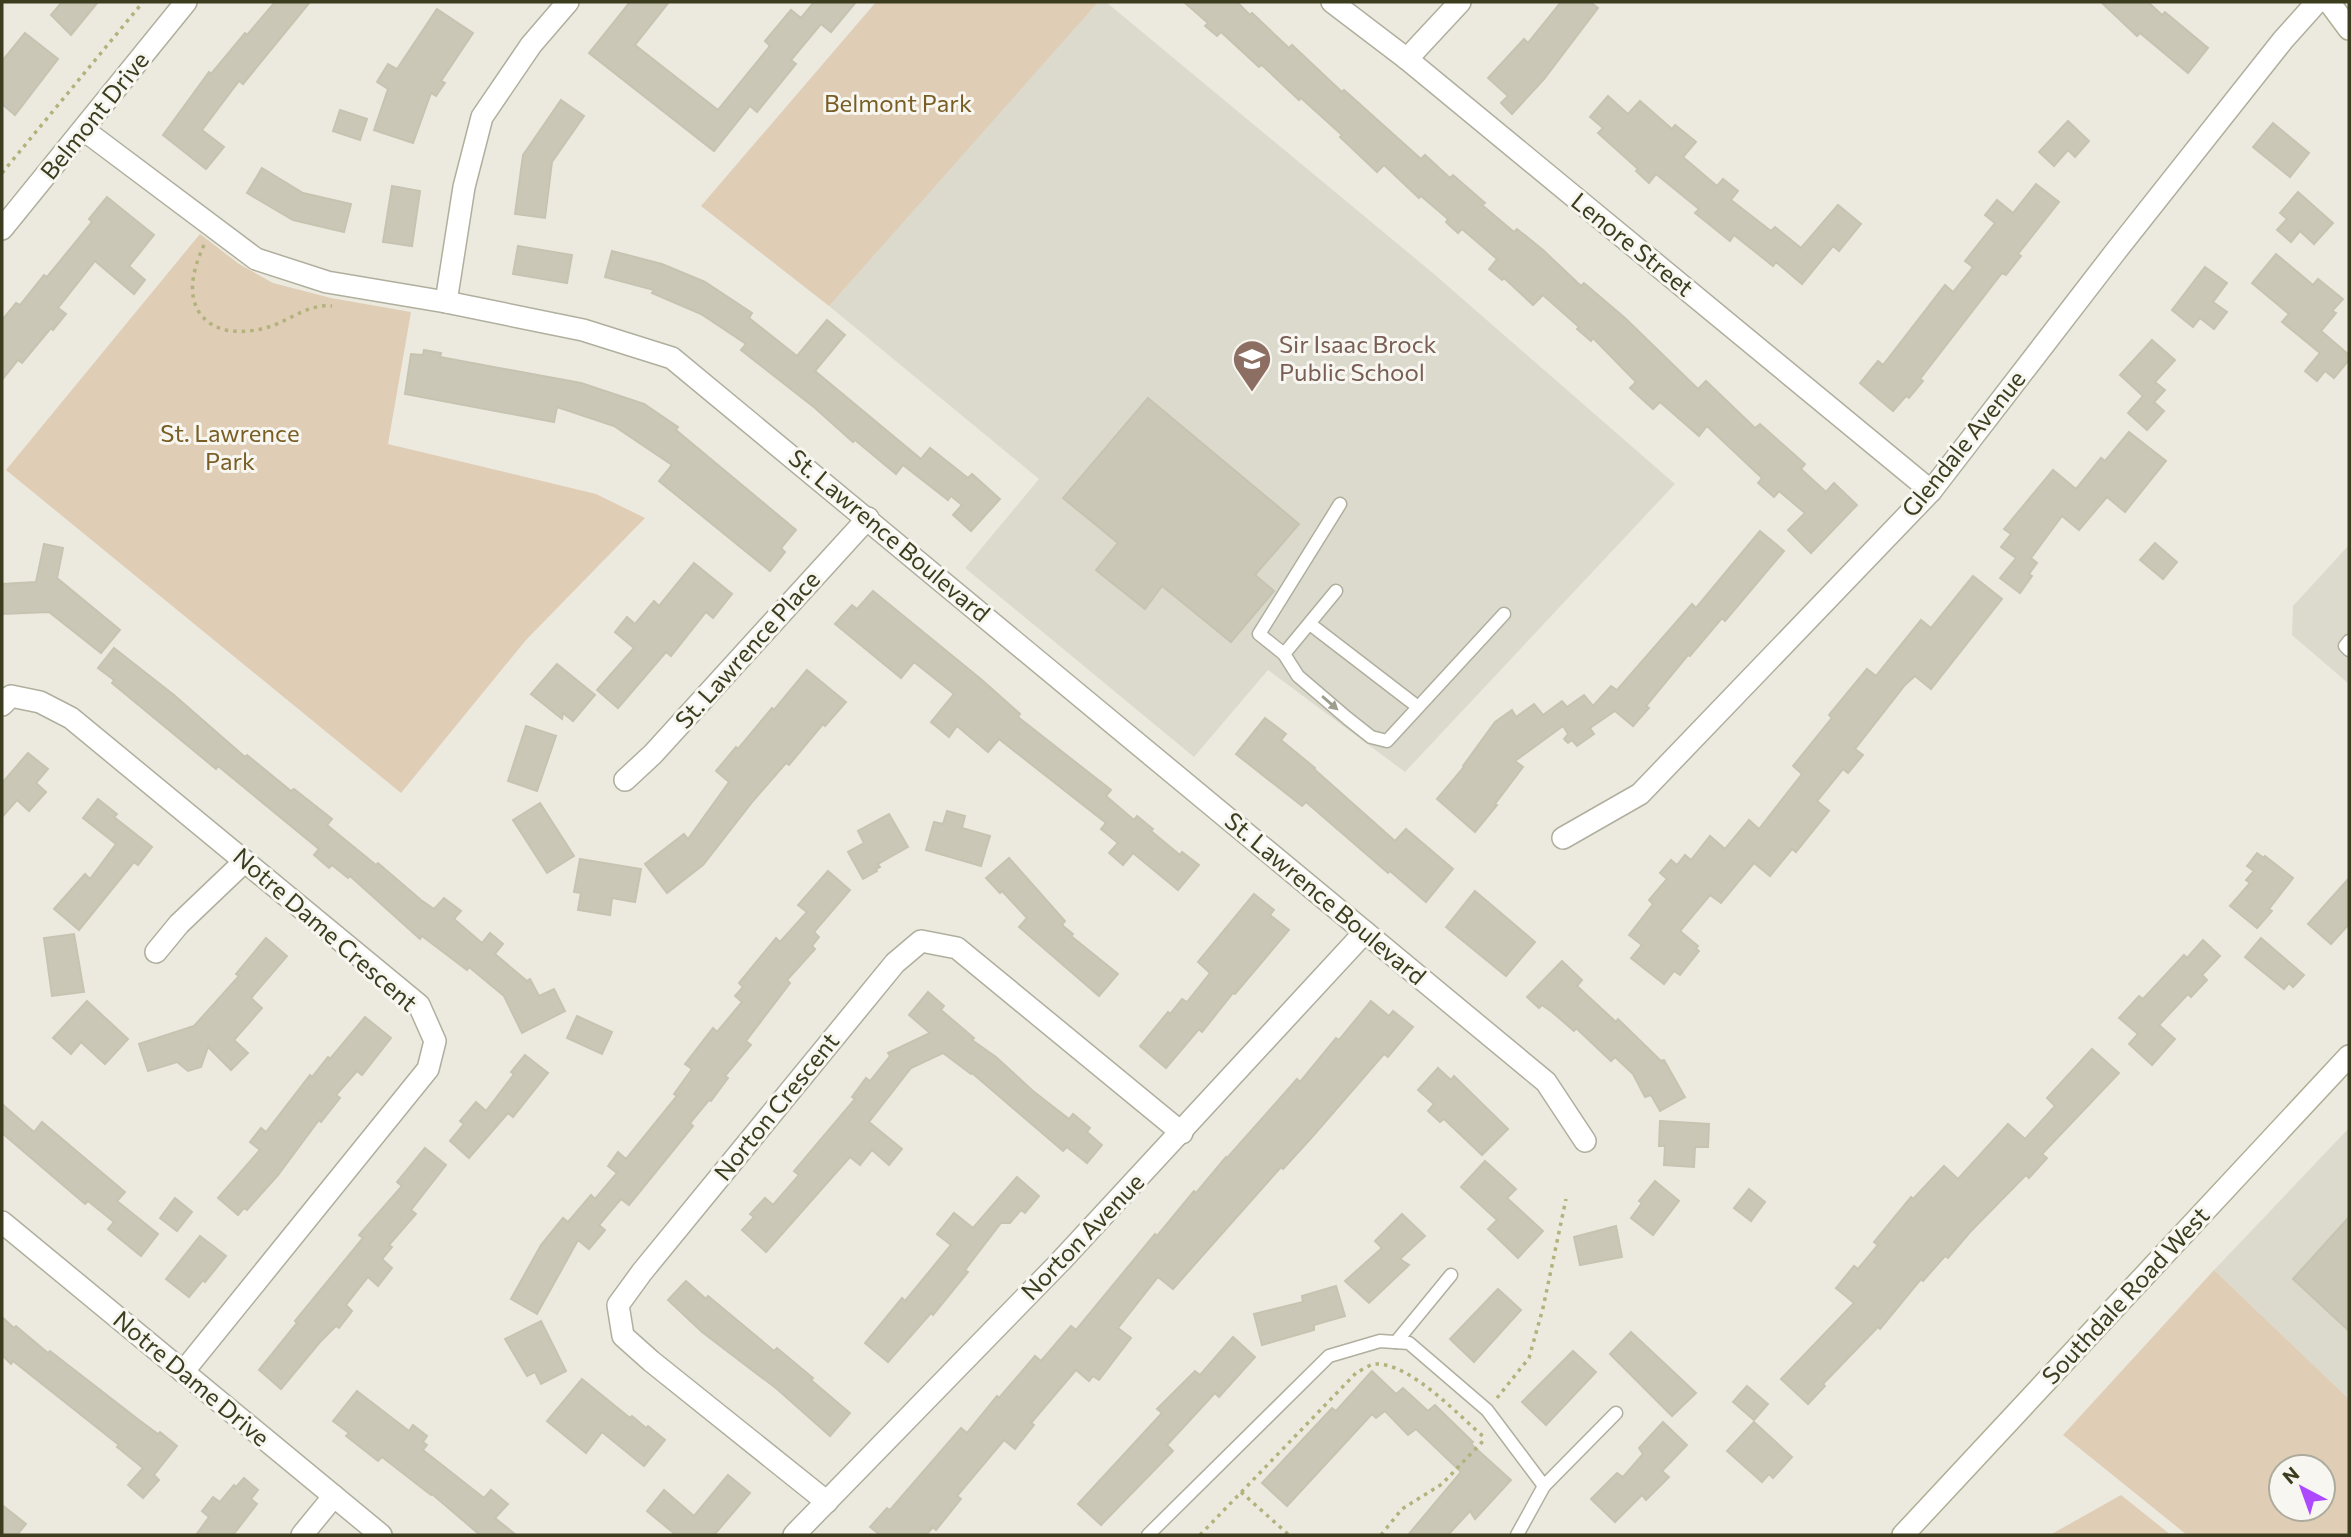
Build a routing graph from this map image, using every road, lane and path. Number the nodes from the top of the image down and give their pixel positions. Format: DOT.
graph roads {
  1 [pos="143,2"];
  2 [pos="186,2"];
  3 [pos="568,2"];
  4 [pos="1332,2"];
  5 [pos="1460,2"];
  6 [pos="2317,2"];
  7 [pos="2329,2"];
  8 [pos="2349,29"];
  9 [pos="1407,60"];
  10 [pos="84,130"];
  11 [pos="2,173"];
  12 [pos="2,229"];
  13 [pos="207,240"];
  14 [pos="446,302"];
  15 [pos="344,307"];
  16 [pos="1931,491"];
  17 [pos="1340,504"];
  18 [pos="868,518"];
  19 [pos="1336,591"];
  20 [pos="1504,614"];
  21 [pos="1310,624"];
  22 [pos="2349,641"];
  23 [pos="2349,649"];
  24 [pos="1284,654"];
  25 [pos="2,705"];
  26 [pos="1418,707"];
  27 [pos="625,780"];
  28 [pos="1563,838"];
  29 [pos="244,861"];
  30 [pos="1365,932"];
  31 [pos="156,952"];
  32 [pos="2349,1056"];
  33 [pos="1182,1133"];
  34 [pos="1585,1141"];
  35 [pos="1566,1199"];
  36 [pos="2,1222"];
  37 [pos="1451,1275"];
  38 [pos="1396,1342"];
  39 [pos="183,1372"];
  40 [pos="1487,1410"];
  41 [pos="1616,1413"];
  42 [pos="1485,1438"];
  43 [pos="1494,1448"];
  44 [pos="1544,1486"];
  45 [pos="1241,1492"];
  46 [pos="334,1496"];
  47 [pos="827,1502"];
  48 [pos="302,1535"];
  49 [pos="381,1535"];
  50 [pos="794,1535"];
  51 [pos="1148,1535"];
  52 [pos="1200,1535"];
  53 [pos="1289,1535"];
  54 [pos="1381,1535"];
  55 [pos="1517,1535"];
  56 [pos="1903,1535"];
  1 -- 11 [label="path"];
  2 -- 10 [label="street, Belmont Drive"];
  3 -- 14 [label="street"];
  4 -- 9 [label="street, Lenore Street"];
  5 -- 9 [label="street"];
  6 -- 16 [label="street, Glendale Avenue"];
  7 -- 8 [label="street"];
  9 -- 16 [label="street, Lenore Street"];
  10 -- 12 [label="street, Belmont Drive"];
  10 -- 14 [label="street, St. Lawrence Boulevard"];
  13 -- 15 [label="path"];
  14 -- 18 [label="street, St. Lawrence Boulevard"];
  16 -- 28 [label="street, Glendale Avenue"];
  17 -- 24 [label="lane"];
  18 -- 27 [label="street, St. Lawrence Place"];
  18 -- 30 [label="street, St. Lawrence Boulevard"];
  19 -- 21 [label="lane"];
  20 -- 26 [label="lane"];
  21 -- 24 [label="lane"];
  21 -- 26 [label="lane"];
  22 -- 23 [label="lane"];
  24 -- 26 [label="lane, one-way"];
  25 -- 29 [label="street, Notre Dame Crescent"];
  29 -- 31 [label="street"];
  29 -- 39 [label="street, Notre Dame Crescent"];
  30 -- 33 [label="street, Norton Avenue"];
  30 -- 34 [label="street, St. Lawrence Boulevard"];
  32 -- 56 [label="street, Southdale Road West"];
  33 -- 47 [label="street, Norton Avenue"];
  33 -- 47 [label="street, Norton Crescent"];
  35 -- 40 [label="path"];
  36 -- 39 [label="street, Notre Dame Drive"];
  37 -- 38 [label="lane"];
  38 -- 40 [label="lane"];
  38 -- 51 [label="lane"];
  39 -- 46 [label="street, Notre Dame Drive"];
  40 -- 44 [label="lane"];
  41 -- 44 [label="lane"];
  42 -- 43 [label="path"];
  42 -- 45 [label="path"];
  42 -- 54 [label="path"];
  44 -- 55 [label="lane"];
  45 -- 52 [label="path"];
  45 -- 53 [label="path"];
  46 -- 48 [label="street"];
  46 -- 49 [label="street, Notre Dame Drive"];
  47 -- 50 [label="street, Norton Avenue"];
}
